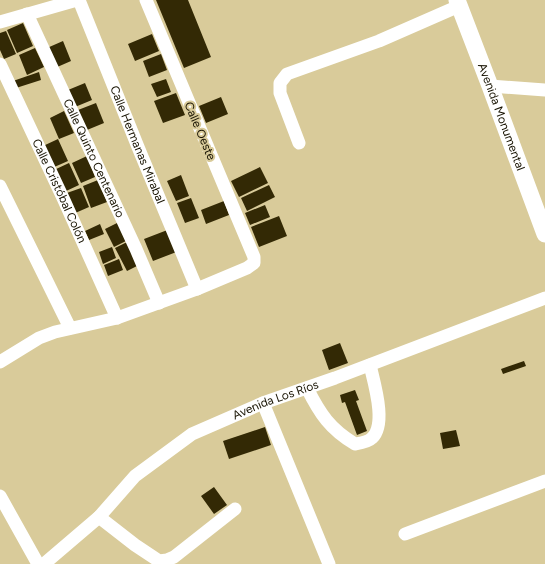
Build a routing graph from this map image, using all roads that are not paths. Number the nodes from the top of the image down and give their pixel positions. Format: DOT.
graph roads {
  1 [pos="78,0"];
  2 [pos="146,0"];
  3 [pos="458,3"];
  4 [pos="27,14"];
  5 [pos="0,22"];
  6 [pos="0,64"];
  7 [pos="490,86"];
  8 [pos="545,90"];
  9 [pos="299,143"];
  10 [pos="0,186"];
  11 [pos="545,234"];
  12 [pos="197,289"];
  13 [pos="545,298"];
  14 [pos="159,303"];
  15 [pos="117,318"];
  16 [pos="70,328"];
  17 [pos="0,362"];
  18 [pos="370,365"];
  19 [pos="307,388"];
  20 [pos="263,403"];
  21 [pos="545,481"];
  22 [pos="0,496"];
  23 [pos="235,509"];
  24 [pos="99,517"];
  25 [pos="405,534"];
  26 [pos="38,564"];
  27 [pos="44,564"];
  28 [pos="329,564"];
  1 -- 4 [label="street"];
  1 -- 12 [label="street, Calle Hermanas Mirabal"];
  2 -- 12 [label="street, Calle Oeste"];
  3 -- 7 [label="main road, Avenida Monumental"];
  3 -- 9 [label="street"];
  4 -- 5 [label="street"];
  4 -- 14 [label="street, Calle Quinto Centenario"];
  6 -- 15 [label="street, Calle Cristóbal Colón"];
  7 -- 8 [label="street"];
  7 -- 11 [label="main road, Avenida Monumental"];
  10 -- 16 [label="street"];
  12 -- 14 [label="street"];
  13 -- 18 [label="street, Avenida Los Ríos"];
  14 -- 15 [label="street"];
  15 -- 16 [label="street"];
  16 -- 17 [label="street"];
  18 -- 19 [label="street, Avenida Los Ríos"];
  18 -- 19 [label="street"];
  19 -- 20 [label="street, Avenida Los Ríos"];
  20 -- 24 [label="street, Avenida Los Ríos"];
  20 -- 28 [label="street"];
  21 -- 25 [label="street"];
  22 -- 26 [label="street"];
  23 -- 24 [label="street"];
  24 -- 27 [label="street, Avenida Los Ríos"];
}
